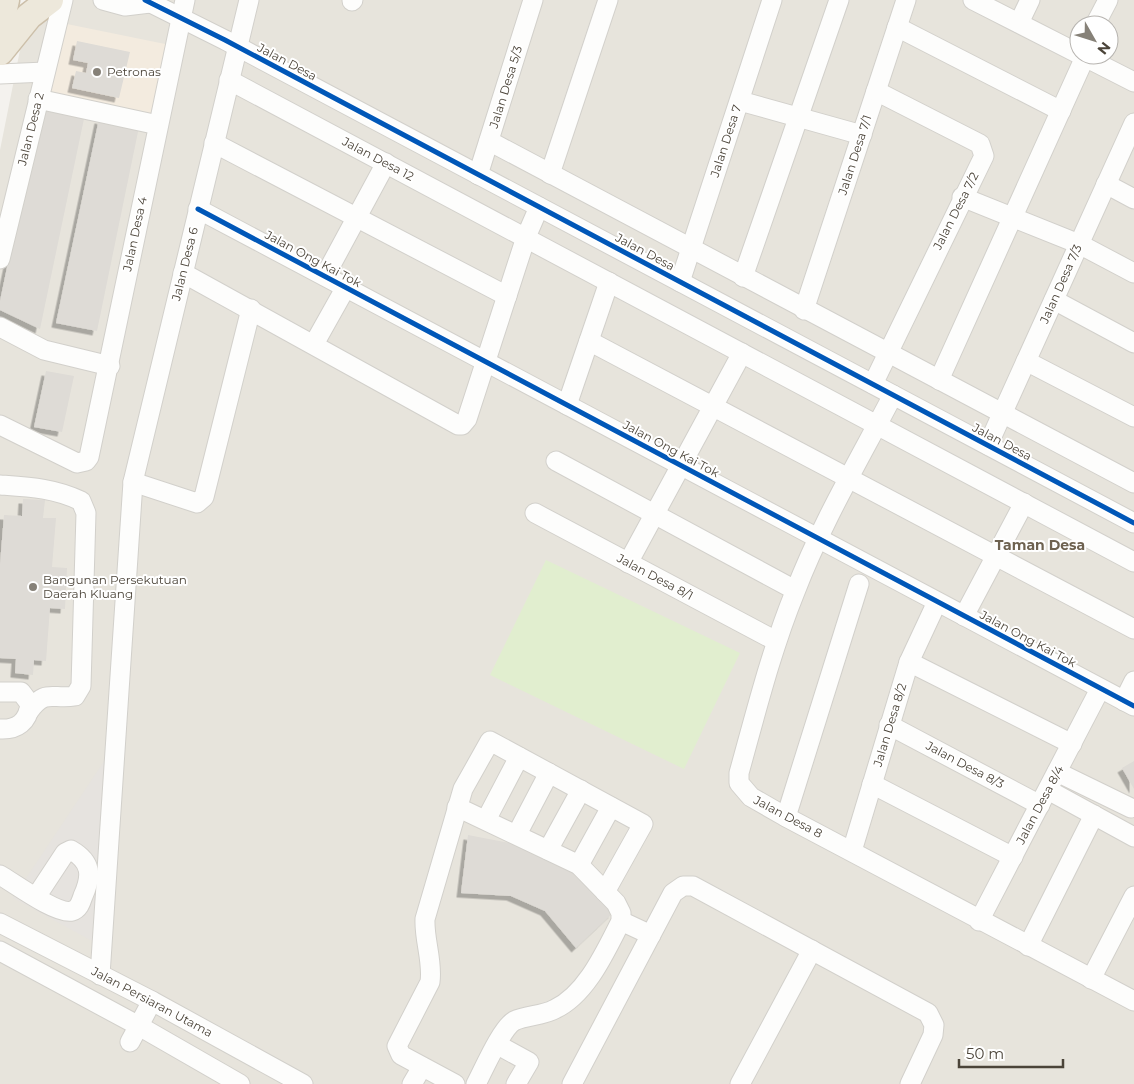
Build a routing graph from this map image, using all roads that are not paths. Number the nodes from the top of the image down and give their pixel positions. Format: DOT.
graph roads {
  1 [pos="6,0"];
  2 [pos="50,0"];
  3 [pos="64,0"];
  4 [pos="103,0"];
  5 [pos="250,0"];
  6 [pos="533,0"];
  7 [pos="608,0"];
  8 [pos="772,0"];
  9 [pos="839,0"];
  10 [pos="906,0"];
  11 [pos="973,0"];
  12 [pos="1030,0"];
  13 [pos="1108,0"];
  14 [pos="148,2"];
  15 [pos="186,13"];
  16 [pos="1101,15"];
  17 [pos="1019,23"];
  18 [pos="0,27"];
  19 [pos="897,27"];
  20 [pos="231,43"];
  21 [pos="1069,49"];
  22 [pos="0,52"];
  23 [pos="1077,65"];
  24 [pos="1101,65"];
  25 [pos="45,72"];
  26 [pos="0,74"];
  27 [pos="230,80"];
  28 [pos="1134,82"];
  29 [pos="876,91"];
  30 [pos="38,99"];
  31 [pos="740,100"];
  32 [pos="1061,110"];
  33 [pos="800,117"];
  34 [pos="158,125"];
  35 [pos="1132,131"];
  36 [pos="862,135"];
  37 [pos="489,141"];
  38 [pos="214,143"];
  39 [pos="386,163"];
  40 [pos="478,174"];
  41 [pos="550,174"];
  42 [pos="1106,184"];
  43 [pos="962,197"];
  44 [pos="1134,199"];
  45 [pos="539,207"];
  46 [pos="198,210"];
  47 [pos="357,217"];
  48 [pos="1012,218"];
  49 [pos="526,237"];
  50 [pos="1079,244"];
  51 [pos="690,248"];
  52 [pos="0,259"];
  53 [pos="183,273"];
  54 [pos="1134,273"];
  55 [pos="326,276"];
  56 [pos="743,277"];
  57 [pos="609,282"];
  58 [pos="680,282"];
  59 [pos="346,287"];
  60 [pos="507,296"];
  61 [pos="1054,300"];
  62 [pos="250,309"];
  63 [pos="804,310"];
  64 [pos="0,327"];
  65 [pos="589,341"];
  66 [pos="1134,343"];
  67 [pos="314,344"];
  68 [pos="742,353"];
  69 [pos="887,354"];
  70 [pos="485,361"];
  71 [pos="1026,361"];
  72 [pos="110,366"];
  73 [pos="939,380"];
  74 [pos="873,384"];
  75 [pos="893,395"];
  76 [pos="567,405"];
  77 [pos="713,407"];
  78 [pos="1002,413"];
  79 [pos="1134,417"];
  80 [pos="0,424"];
  81 [pos="877,425"];
  82 [pos="988,445"];
  83 [pos="556,461"];
  84 [pos="682,466"];
  85 [pos="850,479"];
  86 [pos="134,482"];
  87 [pos="1134,483"];
  88 [pos="0,485"];
  89 [pos="1024,503"];
  90 [pos="536,513"];
  91 [pos="656,514"];
  92 [pos="1134,523"];
  93 [pos="818,539"];
  94 [pos="996,556"];
  95 [pos="1134,562"];
  96 [pos="628,563"];
  97 [pos="859,584"];
  98 [pos="795,590"];
  99 [pos="937,602"];
  100 [pos="964,616"];
  101 [pos="1134,629"];
  102 [pos="776,641"];
  103 [pos="909,662"];
  104 [pos="1134,681"];
  105 [pos="1100,689"];
  106 [pos="0,692"];
  107 [pos="1129,704"];
  108 [pos="29,710"];
  109 [pos="890,725"];
  110 [pos="0,729"];
  111 [pos="1072,744"];
  112 [pos="519,756"];
  113 [pos="1057,772"];
  114 [pos="549,773"];
  115 [pos="872,784"];
  116 [pos="581,790"];
  117 [pos="1044,797"];
  118 [pos="457,807"];
  119 [pos="611,807"];
  120 [pos="1132,808"];
  121 [pos="1094,815"];
  122 [pos="786,817"];
  123 [pos="486,820"];
  124 [pos="517,834"];
  125 [pos="1134,836"];
  126 [pos="548,850"];
  127 [pos="852,851"];
  128 [pos="1013,857"];
  129 [pos="579,865"];
  130 [pos="0,875"];
  131 [pos="605,892"];
  132 [pos="1134,896"];
  133 [pos="36,897"];
  134 [pos="621,920"];
  135 [pos="980,921"];
  136 [pos="0,924"];
  137 [pos="651,935"];
  138 [pos="1028,946"];
  139 [pos="812,950"];
  140 [pos="0,951"];
  141 [pos="100,975"];
  142 [pos="1091,979"];
  143 [pos="152,1001"];
  144 [pos="1134,1001"];
  145 [pos="135,1034"];
  146 [pos="498,1044"];
  147 [pos="422,1067"];
  148 [pos="445,1082"];
  149 [pos="240,1084"];
  150 [pos="303,1084"];
  151 [pos="412,1084"];
  152 [pos="476,1084"];
  153 [pos="516,1084"];
  154 [pos="572,1084"];
  155 [pos="740,1084"];
  156 [pos="910,1084"];
  1 -- 18 [label="highway"];
  2 -- 22 [label="highway"];
  3 -- 25 [label="street, Jalan Desa 2"];
  4 -- 14 [label="street, Jalan Desa"];
  5 -- 20 [label="street, Jalan Desa 6"];
  6 -- 37 [label="street, Jalan Desa 5/3"];
  7 -- 41 [label="street"];
  8 -- 31 [label="street, Jalan Desa 7"];
  9 -- 33 [label="street"];
  10 -- 19 [label="street, Jalan Desa 7/1"];
  11 -- 17 [label="street"];
  12 -- 17 [label="street"];
  13 -- 16 [label="street"];
  14 -- 15 [label="street, Jalan Desa"];
  15 -- 20 [label="street, Jalan Desa"];
  15 -- 34 [label="street, Jalan Desa 4"];
  17 -- 21 [label="street"];
  19 -- 29 [label="street, Jalan Desa 7/1"];
  19 -- 32 [label="street"];
  20 -- 27 [label="street, Jalan Desa 6"];
  20 -- 40 [label="street, Jalan Desa"];
  23 -- 32 [label="street"];
  24 -- 28 [label="street"];
  25 -- 26 [label="street"];
  25 -- 30 [label="street, Jalan Desa 2"];
  27 -- 38 [label="street, Jalan Desa 6"];
  27 -- 39 [label="street, Jalan Desa 12"];
  29 -- 36 [label="street, Jalan Desa 7/1"];
  29 -- 43 [label="street, Jalan Desa 7/2"];
  30 -- 34 [label="street"];
  30 -- 52 [label="street, Jalan Desa 2"];
  31 -- 33 [label="street"];
  31 -- 51 [label="street, Jalan Desa 7"];
  32 -- 48 [label="street"];
  33 -- 36 [label="street"];
  33 -- 56 [label="street"];
  34 -- 72 [label="street, Jalan Desa 4"];
  35 -- 42 [label="street, Jalan Desa 7/3"];
  36 -- 63 [label="street, Jalan Desa 7/1"];
  37 -- 40 [label="street, Jalan Desa 5/3"];
  37 -- 41 [label="street, Jalan Desa"];
  38 -- 46 [label="street, Jalan Desa 6"];
  38 -- 47 [label="street"];
  39 -- 47 [label="street"];
  39 -- 49 [label="street, Jalan Desa 12"];
  40 -- 45 [label="street, Jalan Desa"];
  41 -- 51 [label="street, Jalan Desa"];
  42 -- 44 [label="street"];
  42 -- 50 [label="street, Jalan Desa 7/3"];
  43 -- 48 [label="street"];
  43 -- 69 [label="street, Jalan Desa 7/2"];
  45 -- 49 [label="street"];
  45 -- 58 [label="street, Jalan Desa"];
  46 -- 53 [label="street, Jalan Desa 6"];
  46 -- 55 [label="street, Jalan Ong Kai Tok"];
  47 -- 55 [label="street"];
  47 -- 60 [label="street"];
  48 -- 50 [label="street"];
  48 -- 73 [label="street"];
  49 -- 57 [label="street"];
  49 -- 60 [label="street"];
  50 -- 54 [label="street"];
  50 -- 61 [label="street, Jalan Desa 7/3"];
  51 -- 56 [label="street, Jalan Desa"];
  51 -- 58 [label="street, Jalan Desa 7"];
  53 -- 62 [label="street"];
  53 -- 86 [label="street, Jalan Desa 6"];
  55 -- 59 [label="street, Jalan Ong Kai Tok"];
  56 -- 63 [label="street, Jalan Desa"];
  57 -- 65 [label="street"];
  57 -- 68 [label="street"];
  58 -- 74 [label="street, Jalan Desa"];
  59 -- 67 [label="street"];
  59 -- 70 [label="street, Jalan Ong Kai Tok"];
  60 -- 70 [label="street"];
  61 -- 66 [label="street"];
  61 -- 71 [label="street, Jalan Desa 7/3"];
  62 -- 67 [label="street"];
  62 -- 86 [label="street"];
  63 -- 69 [label="street, Jalan Desa"];
  64 -- 72 [label="street"];
  65 -- 76 [label="street"];
  65 -- 77 [label="street"];
  67 -- 70 [label="street"];
  68 -- 77 [label="street"];
  68 -- 81 [label="street"];
  69 -- 73 [label="street, Jalan Desa"];
  69 -- 74 [label="street, Jalan Desa 7/2"];
  70 -- 76 [label="street, Jalan Ong Kai Tok"];
  71 -- 78 [label="street, Jalan Desa 7/3"];
  71 -- 79 [label="street"];
  72 -- 80 [label="street, Jalan Desa 4"];
  73 -- 78 [label="street, Jalan Desa"];
  74 -- 75 [label="street, Jalan Desa"];
  75 -- 81 [label="street, Jalan Desa 8"];
  75 -- 82 [label="street, Jalan Desa"];
  76 -- 84 [label="street, Jalan Ong Kai Tok"];
  77 -- 84 [label="street"];
  77 -- 85 [label="street"];
  78 -- 82 [label="street, Jalan Desa 7/3"];
  78 -- 87 [label="street, Jalan Desa"];
  81 -- 85 [label="street, Jalan Desa 8"];
  81 -- 89 [label="street"];
  82 -- 92 [label="street, Jalan Desa"];
  83 -- 91 [label="street"];
  84 -- 91 [label="street"];
  84 -- 93 [label="street, Jalan Ong Kai Tok"];
  85 -- 93 [label="street, Jalan Desa 8"];
  85 -- 94 [label="street"];
  86 -- 141 [label="street, Jalan Desa 6"];
  88 -- 108 [label="street"];
  89 -- 94 [label="street"];
  89 -- 95 [label="street"];
  90 -- 96 [label="street, Jalan Desa 8/1"];
  91 -- 96 [label="street"];
  91 -- 98 [label="street"];
  93 -- 98 [label="street, Jalan Desa 8"];
  93 -- 99 [label="street, Jalan Ong Kai Tok"];
  94 -- 100 [label="street"];
  94 -- 101 [label="street"];
  96 -- 102 [label="street, Jalan Desa 8/1"];
  97 -- 122 [label="street"];
  98 -- 102 [label="street, Jalan Desa 8"];
  99 -- 100 [label="street, Jalan Ong Kai Tok"];
  99 -- 103 [label="street, Jalan Desa 8/2"];
  100 -- 105 [label="street, Jalan Ong Kai Tok"];
  102 -- 122 [label="street, Jalan Desa 8"];
  103 -- 109 [label="street, Jalan Desa 8/2"];
  103 -- 111 [label="street"];
  104 -- 107 [label="street"];
  105 -- 107 [label="street, Jalan Ong Kai Tok"];
  105 -- 111 [label="street, Jalan Desa 8/4"];
  106 -- 108 [label="street"];
  108 -- 110 [label="street"];
  109 -- 115 [label="street, Jalan Desa 8/2"];
  109 -- 117 [label="street, Jalan Desa 8/3"];
  111 -- 113 [label="street, Jalan Desa 8/4"];
  112 -- 114 [label="street"];
  112 -- 118 [label="street"];
  112 -- 123 [label="street"];
  113 -- 117 [label="street, Jalan Desa 8/4"];
  113 -- 120 [label="street"];
  114 -- 116 [label="street"];
  114 -- 124 [label="street"];
  115 -- 127 [label="street, Jalan Desa 8/2"];
  115 -- 128 [label="street"];
  116 -- 119 [label="street"];
  116 -- 126 [label="street"];
  117 -- 121 [label="street, Jalan Desa 8/3"];
  117 -- 128 [label="street, Jalan Desa 8/4"];
  118 -- 123 [label="street"];
  118 -- 147 [label="street"];
  119 -- 129 [label="street"];
  119 -- 131 [label="street"];
  121 -- 125 [label="street, Jalan Desa 8/3"];
  121 -- 138 [label="street"];
  122 -- 127 [label="street, Jalan Desa 8"];
  123 -- 124 [label="street"];
  124 -- 126 [label="street"];
  126 -- 129 [label="street"];
  127 -- 135 [label="street, Jalan Desa 8"];
  128 -- 135 [label="street, Jalan Desa 8/4"];
  129 -- 131 [label="street"];
  130 -- 133 [label="street"];
  131 -- 134 [label="street"];
  132 -- 142 [label="street"];
  134 -- 137 [label="street"];
  134 -- 146 [label="street"];
  135 -- 138 [label="street, Jalan Desa 8"];
  136 -- 141 [label="street, Jalan Persiaran Utama"];
  137 -- 139 [label="street"];
  137 -- 154 [label="street"];
  138 -- 142 [label="street, Jalan Desa 8"];
  139 -- 155 [label="street"];
  139 -- 156 [label="street"];
  140 -- 145 [label="street"];
  141 -- 143 [label="street, Jalan Persiaran Utama"];
  142 -- 144 [label="street, Jalan Desa 8"];
  143 -- 145 [label="street"];
  143 -- 150 [label="street, Jalan Persiaran Utama"];
  145 -- 149 [label="street"];
  146 -- 152 [label="street"];
  146 -- 153 [label="street"];
  147 -- 148 [label="street"];
  147 -- 151 [label="street"];
}
